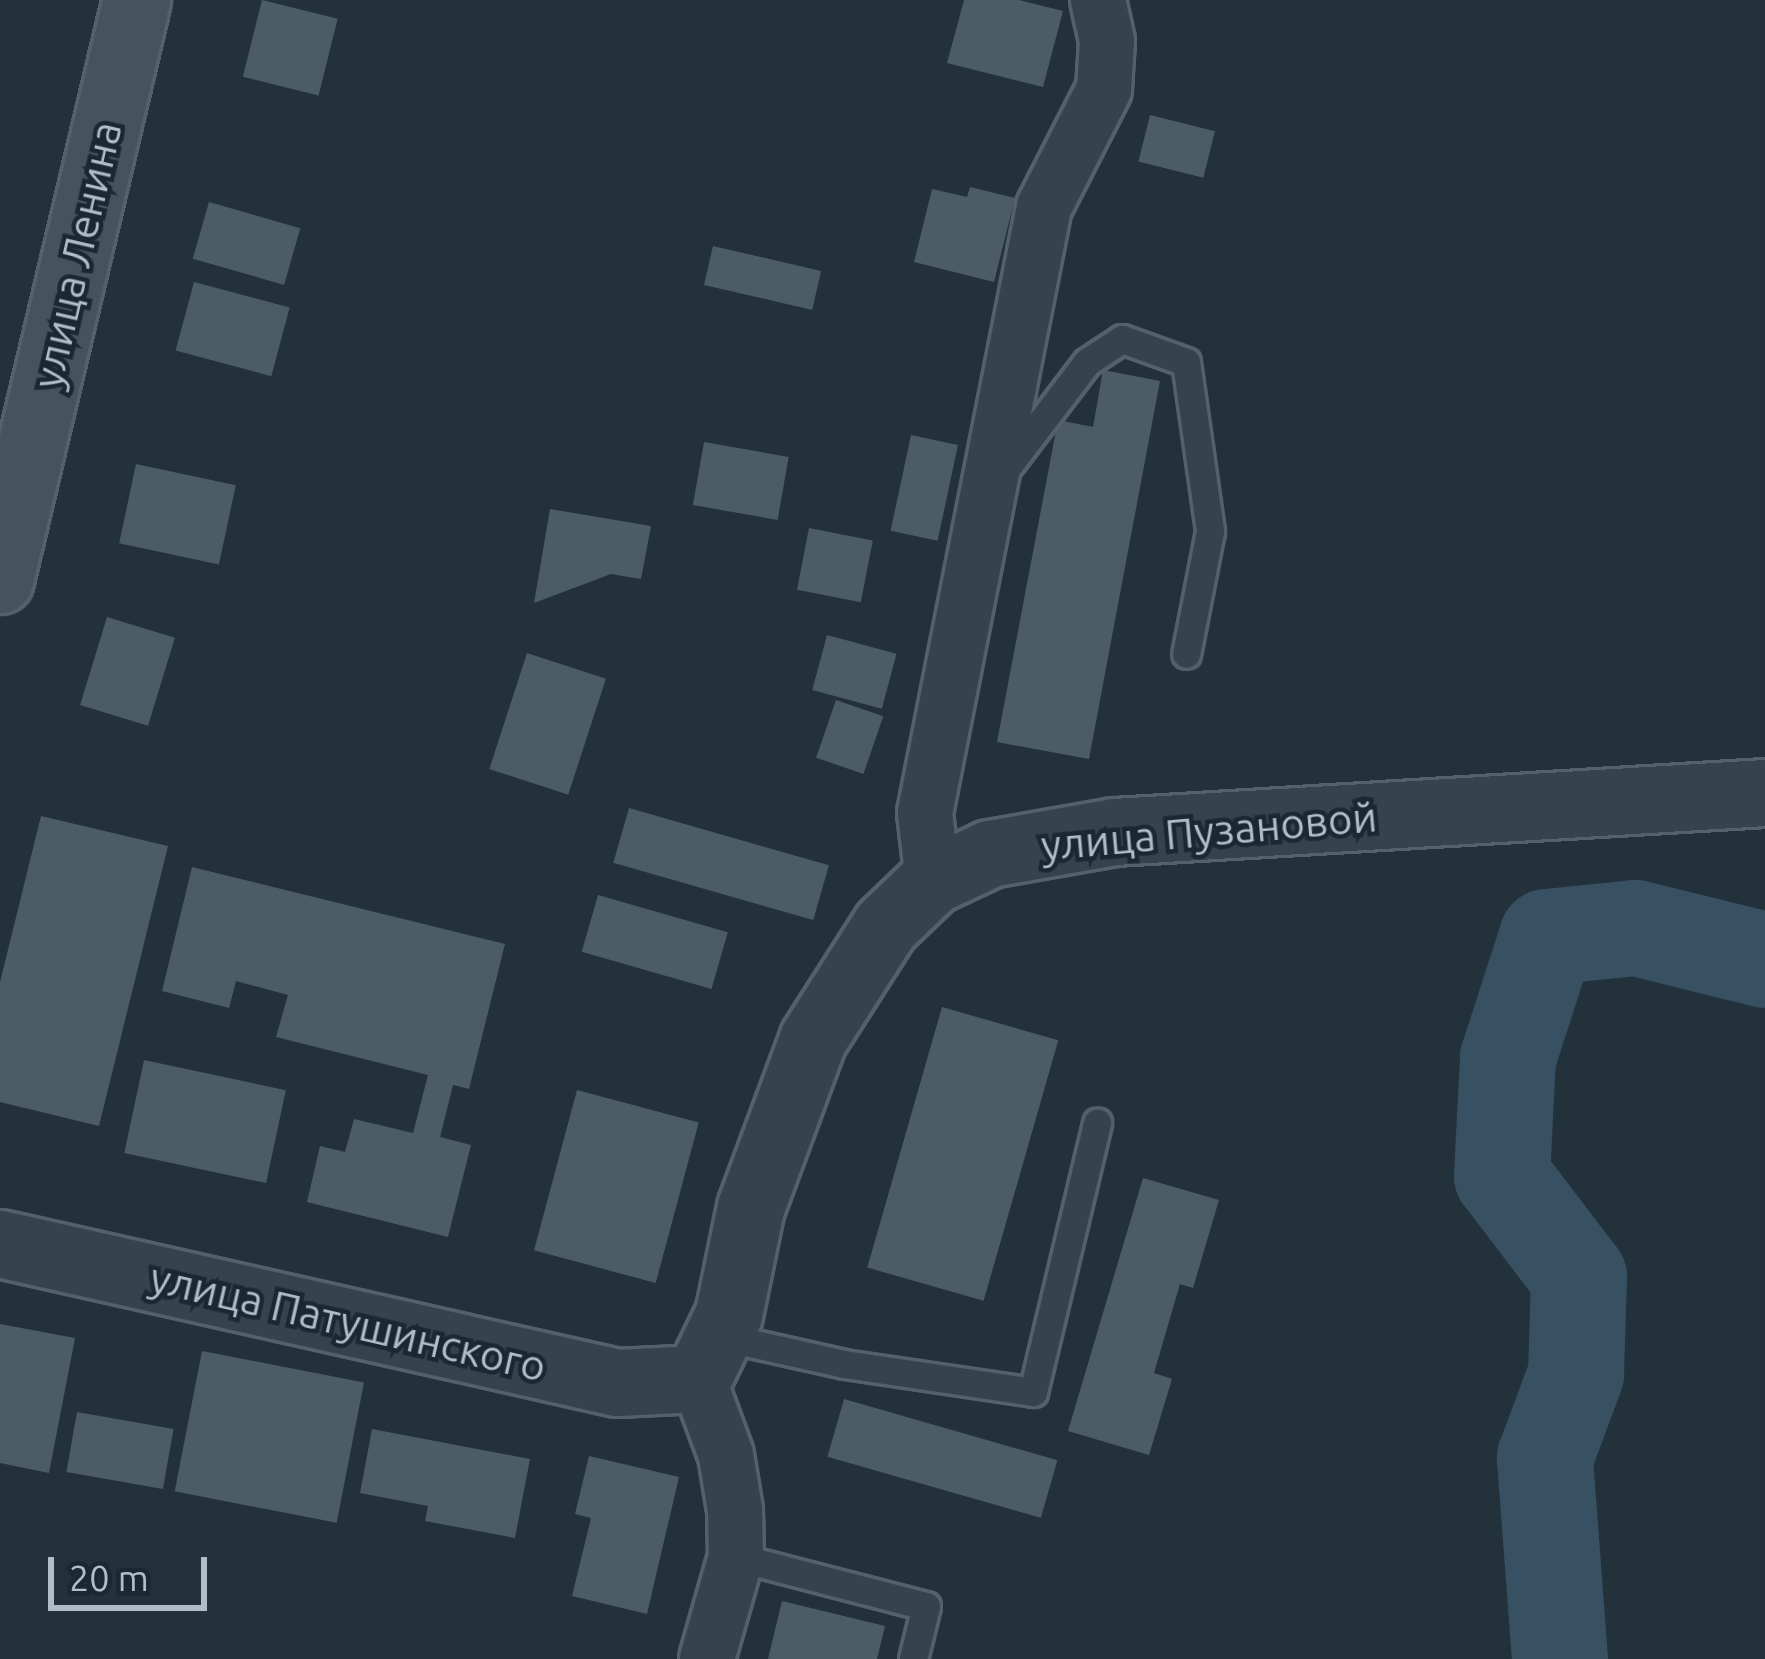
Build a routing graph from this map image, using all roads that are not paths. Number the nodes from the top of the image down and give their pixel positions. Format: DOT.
graph roads {
  1 [pos="137,0"];
  2 [pos="1103,21"];
  3 [pos="987,494"];
  4 [pos="0,580"];
  5 [pos="1186,654"];
  6 [pos="1765,793"];
  7 [pos="933,880"];
  8 [pos="1097,1123"];
  9 [pos="0,1244"];
  10 [pos="708,1358"];
  11 [pos="736,1557"];
  12 [pos="707,1659"];
  13 [pos="913,1659"];
  1 -- 4 [label="main road, улица Ленина"];
  2 -- 3 [label="street"];
  3 -- 5 [label="lane"];
  3 -- 7 [label="street"];
  6 -- 7 [label="street, улица Пузановой"];
  7 -- 10 [label="street, улица Пузановой"];
  8 -- 10 [label="lane"];
  9 -- 10 [label="street, улица Патушинского"];
  10 -- 11 [label="street"];
  11 -- 12 [label="street"];
  11 -- 13 [label="lane"];
}
